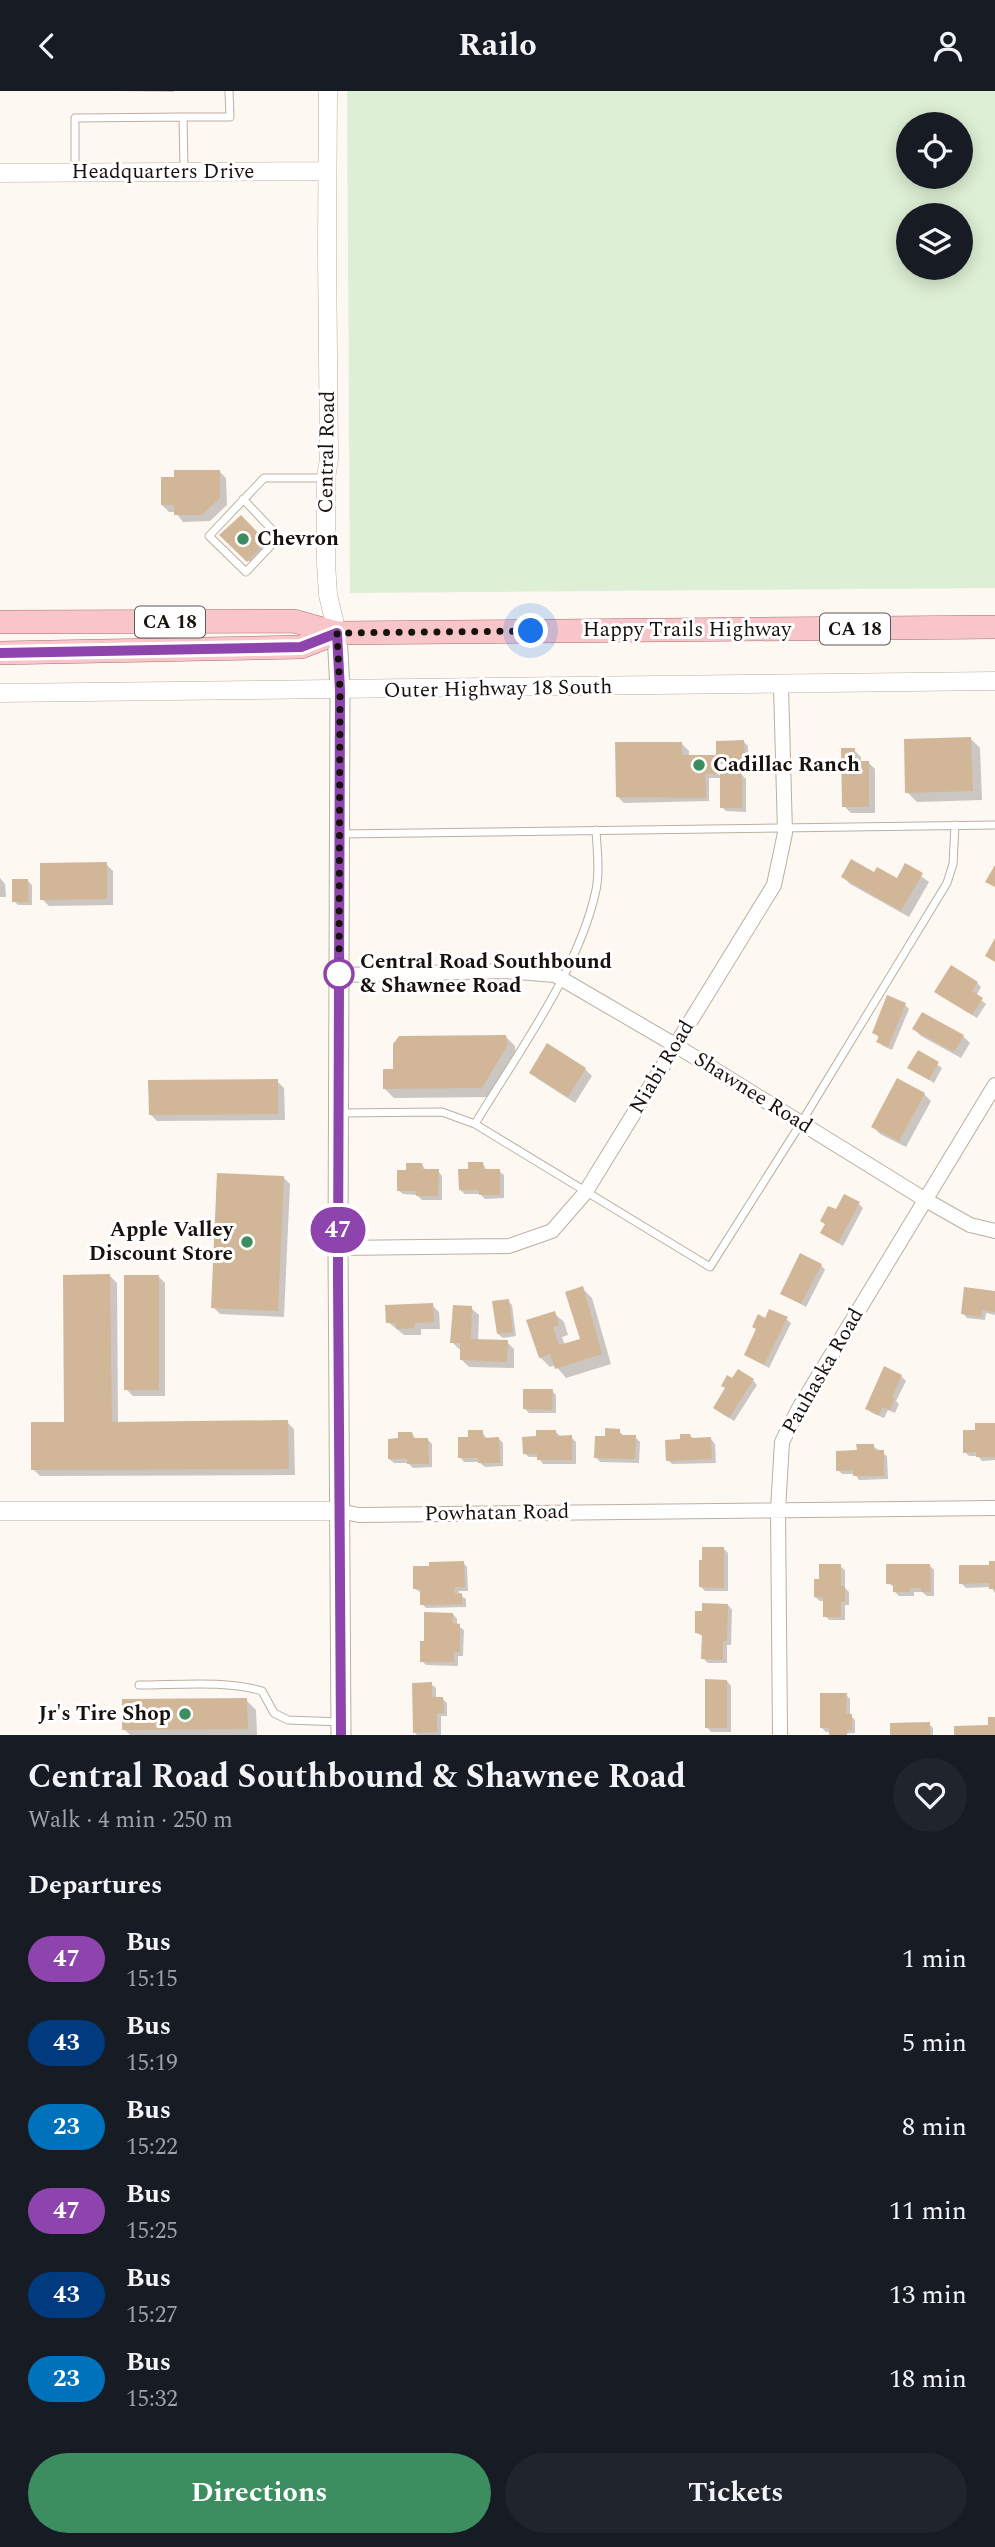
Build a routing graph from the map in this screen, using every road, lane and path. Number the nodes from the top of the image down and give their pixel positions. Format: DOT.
graph roads {
  1 [pos="229,91"];
  2 [pos="328,91"];
  3 [pos="183,117"];
  4 [pos="327,171"];
  5 [pos="184,172"];
  6 [pos="0,173"];
  7 [pos="75,173"];
  8 [pos="326,478"];
  9 [pos="243,499"];
  10 [pos="0,622"];
  11 [pos="995,627"];
  12 [pos="337,633"];
  13 [pos="0,653"];
  14 [pos="995,681"];
  15 [pos="781,685"];
  16 [pos="340,691"];
  17 [pos="0,693"];
  18 [pos="955,825"];
  19 [pos="995,825"];
  20 [pos="785,828"];
  21 [pos="596,831"];
  22 [pos="340,834"];
  23 [pos="339,975"];
  24 [pos="562,979"];
  25 [pos="675,1045"];
  26 [pos="995,1085"];
  27 [pos="339,1113"];
  28 [pos="801,1123"];
  29 [pos="475,1125"];
  30 [pos="585,1193"];
  31 [pos="924,1199"];
  32 [pos="995,1231"];
  33 [pos="338,1248"];
  34 [pos="995,1508"];
  35 [pos="778,1510"];
  36 [pos="0,1511"];
  37 [pos="339,1511"];
  38 [pos="139,1685"];
  39 [pos="341,1728"];
  40 [pos="780,1735"];
  1 -- 3 [label="lane"];
  2 -- 4 [label="street, Central Road"];
  3 -- 5 [label="lane"];
  3 -- 7 [label="lane"];
  4 -- 5 [label="street, Headquarters Drive"];
  4 -- 8 [label="street, Central Road"];
  5 -- 7 [label="street, Headquarters Drive"];
  6 -- 7 [label="street, Headquarters Drive"];
  8 -- 9 [label="lane"];
  8 -- 12 [label="street, Central Road"];
  9 -- 9 [label="lane"];
  10 -- 12 [label="main road, Happy Trails Highway / CA 18"];
  11 -- 12 [label="main road, Happy Trails Highway / CA 18"];
  12 -- 13 [label="main road, Happy Trails Highway / CA 18"];
  12 -- 16 [label="main road, Central Road"];
  14 -- 15 [label="street, Outer Highway 18 South"];
  15 -- 16 [label="street, Outer Highway 18 South"];
  15 -- 20 [label="street, Niabi Road"];
  16 -- 17 [label="street, Outer Highway 18 South"];
  16 -- 22 [label="main road, Central Road"];
  18 -- 19 [label="lane"];
  18 -- 20 [label="lane"];
  18 -- 28 [label="lane"];
  20 -- 21 [label="lane"];
  20 -- 25 [label="street, Niabi Road"];
  21 -- 22 [label="lane"];
  21 -- 24 [label="lane"];
  22 -- 23 [label="main road, Central Road"];
  23 -- 24 [label="street, Shawnee Road"];
  23 -- 27 [label="main road, Central Road"];
  24 -- 25 [label="street, Shawnee Road"];
  24 -- 29 [label="lane"];
  25 -- 28 [label="street, Shawnee Road"];
  25 -- 30 [label="street, Niabi Road"];
  26 -- 31 [label="street, Pauhaska Road"];
  27 -- 29 [label="lane"];
  27 -- 33 [label="main road, Central Road"];
  28 -- 30 [label="lane"];
  28 -- 31 [label="street, Shawnee Road"];
  29 -- 30 [label="lane"];
  30 -- 33 [label="street, Niabi Road"];
  31 -- 32 [label="street, Shawnee Road"];
  31 -- 35 [label="street, Pauhaska Road"];
  33 -- 37 [label="main road, Central Road"];
  34 -- 35 [label="street, Powhatan Road"];
  35 -- 37 [label="street, Powhatan Road"];
  35 -- 40 [label="street, Pauhaska Road"];
  36 -- 37 [label="street, Powhatan Road"];
  37 -- 39 [label="main road, Central Road"];
  38 -- 39 [label="lane"];
}
